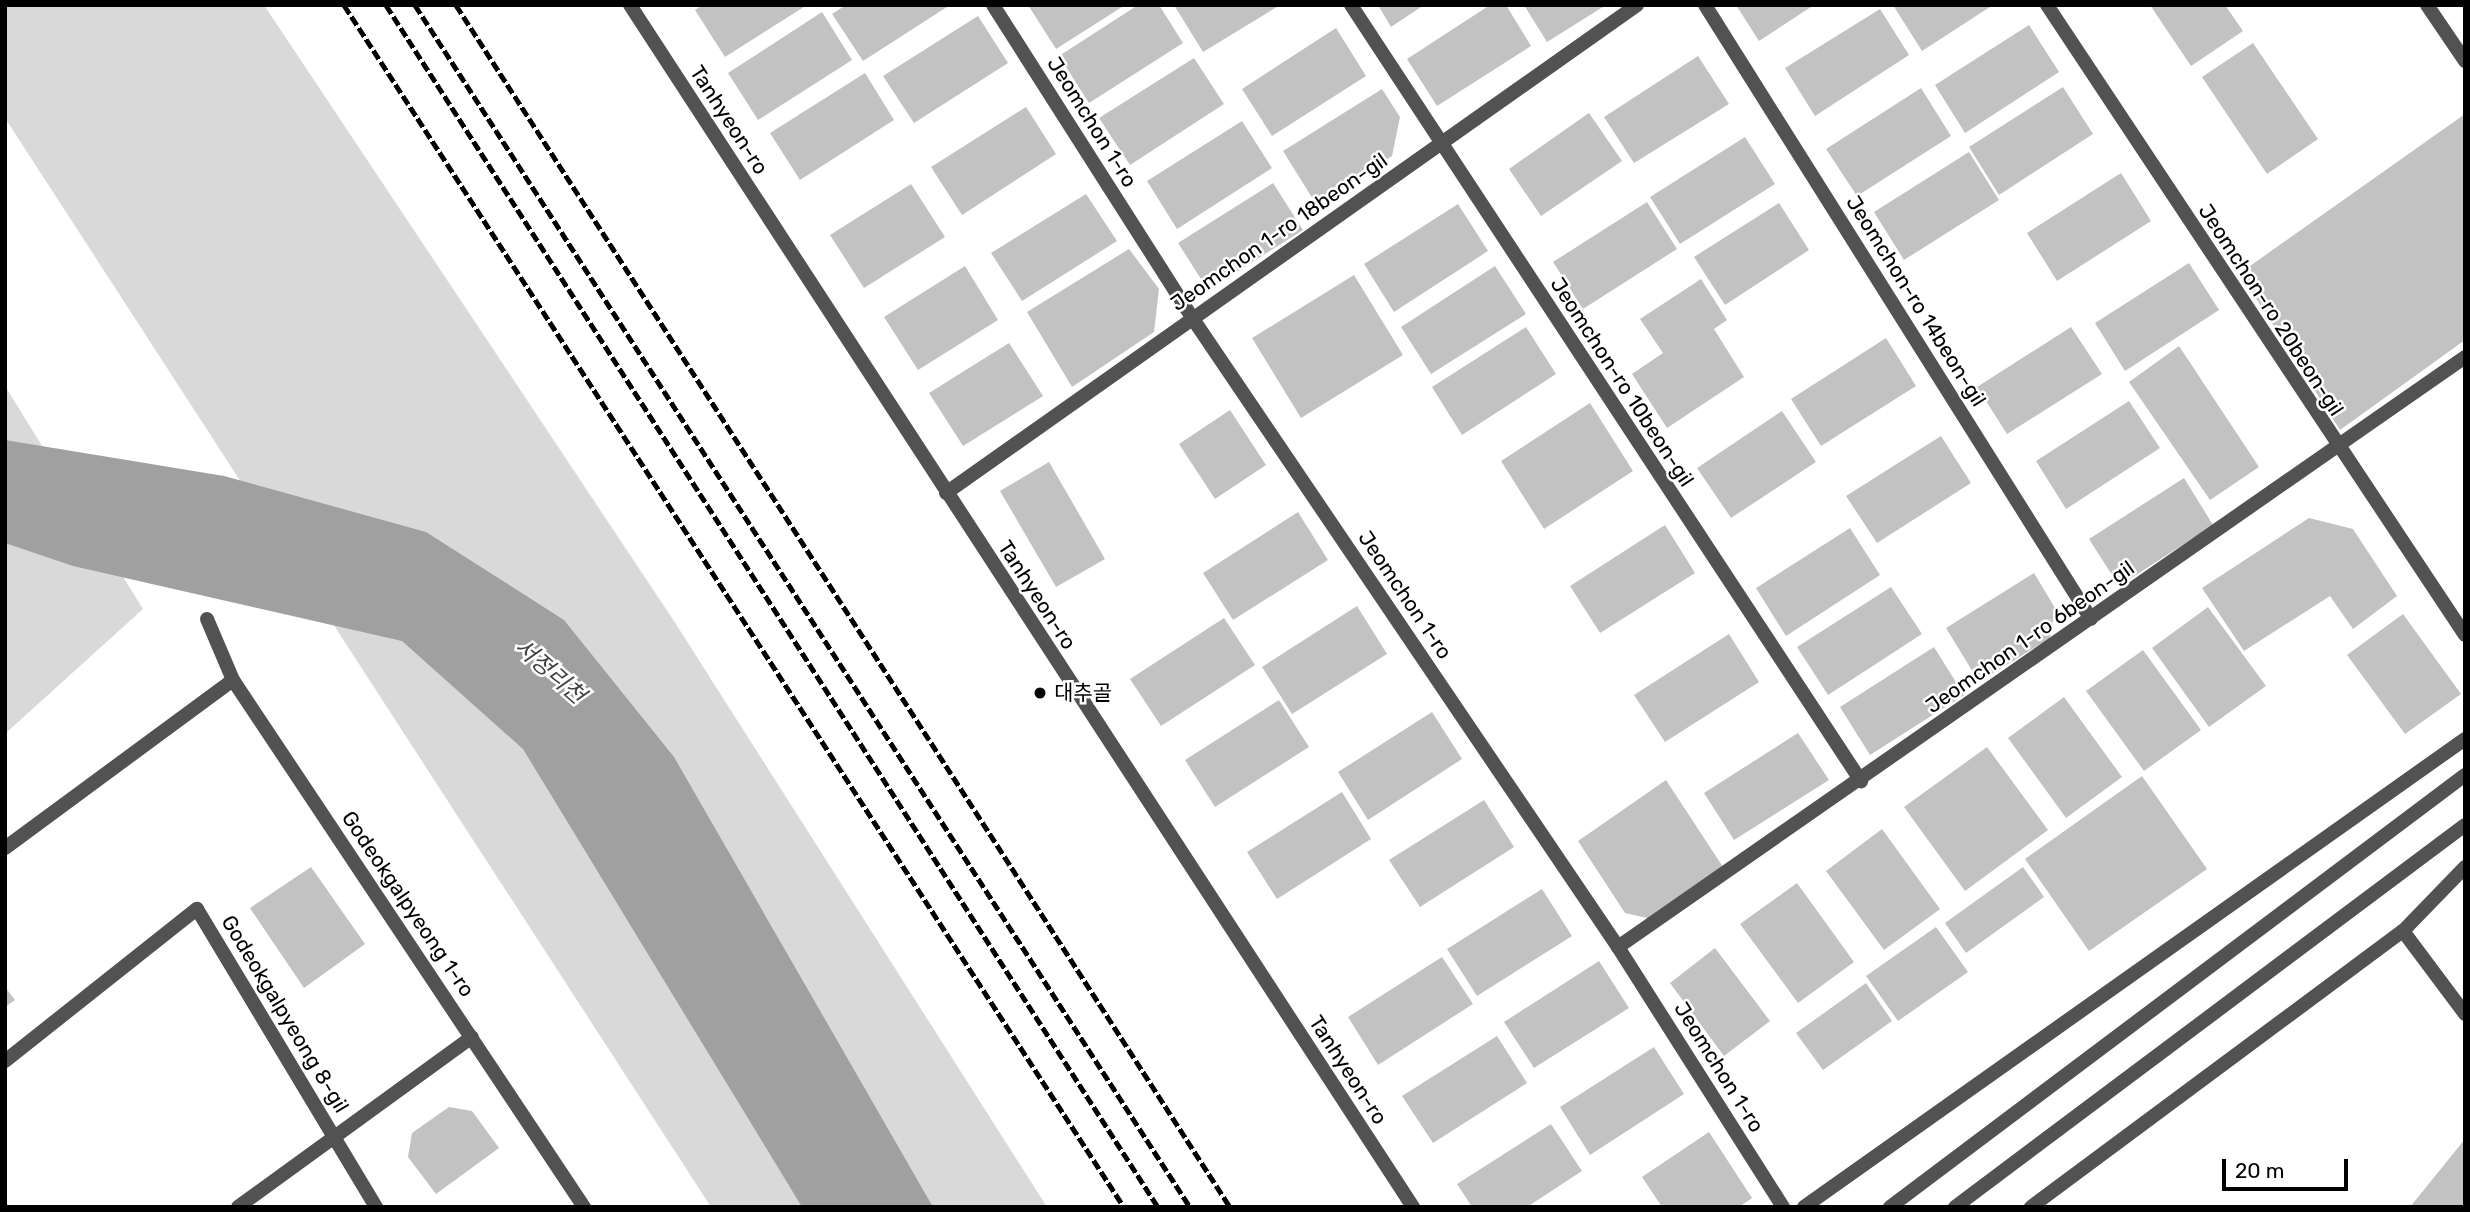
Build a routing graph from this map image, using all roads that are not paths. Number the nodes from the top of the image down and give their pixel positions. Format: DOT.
graph roads {
  1 [pos="630,5"];
  2 [pos="993,5"];
  3 [pos="1351,5"];
  4 [pos="1637,5"];
  5 [pos="1705,5"];
  6 [pos="2047,5"];
  7 [pos="2427,5"];
  8 [pos="2465,61"];
  9 [pos="1440,145"];
  10 [pos="1193,319"];
  11 [pos="2465,357"];
  12 [pos="2337,450"];
  13 [pos="946,493"];
  14 [pos="207,619"];
  15 [pos="2091,619"];
  16 [pos="2465,635"];
  17 [pos="233,680"];
  18 [pos="2465,739"];
  19 [pos="2465,775"];
  20 [pos="1861,781"];
  21 [pos="2465,825"];
  22 [pos="5,848"];
  23 [pos="2465,867"];
  24 [pos="2403,931"];
  25 [pos="1618,947"];
  26 [pos="2465,1014"];
  27 [pos="472,1037"];
  28 [pos="5,1061"];
  29 [pos="334,1134"];
  30 [pos="238,1207"];
  31 [pos="376,1207"];
  32 [pos="584,1207"];
  33 [pos="1413,1207"];
  34 [pos="1783,1207"];
  35 [pos="1804,1207"];
  36 [pos="1890,1207"];
  37 [pos="1955,1207"];
  38 [pos="2031,1207"];
  1 -- 13 [label="street, Tanhyeon-ro"];
  2 -- 10 [label="street, Jeomchon 1-ro"];
  3 -- 9 [label="street, Jeomchon-ro 10beon-gil"];
  4 -- 9 [label="street, Jeomchon 1-ro 18beon-gil"];
  5 -- 15 [label="street, Jeomchon-ro 14beon-gil"];
  6 -- 12 [label="street, Jeomchon-ro 20beon-gil"];
  7 -- 8 [label="street"];
  9 -- 10 [label="street, Jeomchon 1-ro 18beon-gil"];
  9 -- 20 [label="street, Jeomchon-ro 10beon-gil"];
  10 -- 13 [label="street, Jeomchon 1-ro 18beon-gil"];
  10 -- 25 [label="street, Jeomchon 1-ro"];
  11 -- 12 [label="street, Jeomchon 1-ro 6beon-gil"];
  12 -- 15 [label="street, Jeomchon 1-ro 6beon-gil"];
  12 -- 16 [label="street, Jeomchon-ro 20beon-gil"];
  13 -- 33 [label="street, Tanhyeon-ro"];
  14 -- 17 [label="street, Godeokgalpyeong 1-ro"];
  15 -- 20 [label="street, Jeomchon 1-ro 6beon-gil"];
  17 -- 22 [label="street"];
  17 -- 27 [label="street, Godeokgalpyeong 1-ro"];
  18 -- 35 [label="street"];
  19 -- 36 [label="street"];
  20 -- 25 [label="street, Jeomchon 1-ro 6beon-gil"];
  21 -- 37 [label="street"];
  23 -- 24 [label="street"];
  24 -- 26 [label="street"];
  24 -- 38 [label="street"];
  25 -- 34 [label="street, Jeomchon 1-ro"];
  27 -- 29 [label="street"];
  27 -- 32 [label="street, Godeokgalpyeong 1-ro"];
  28 -- 29 [label="street, Godeokgalpyeong 8-gil"];
  29 -- 30 [label="street"];
  29 -- 31 [label="street, Godeokgalpyeong 8-gil"];
}
